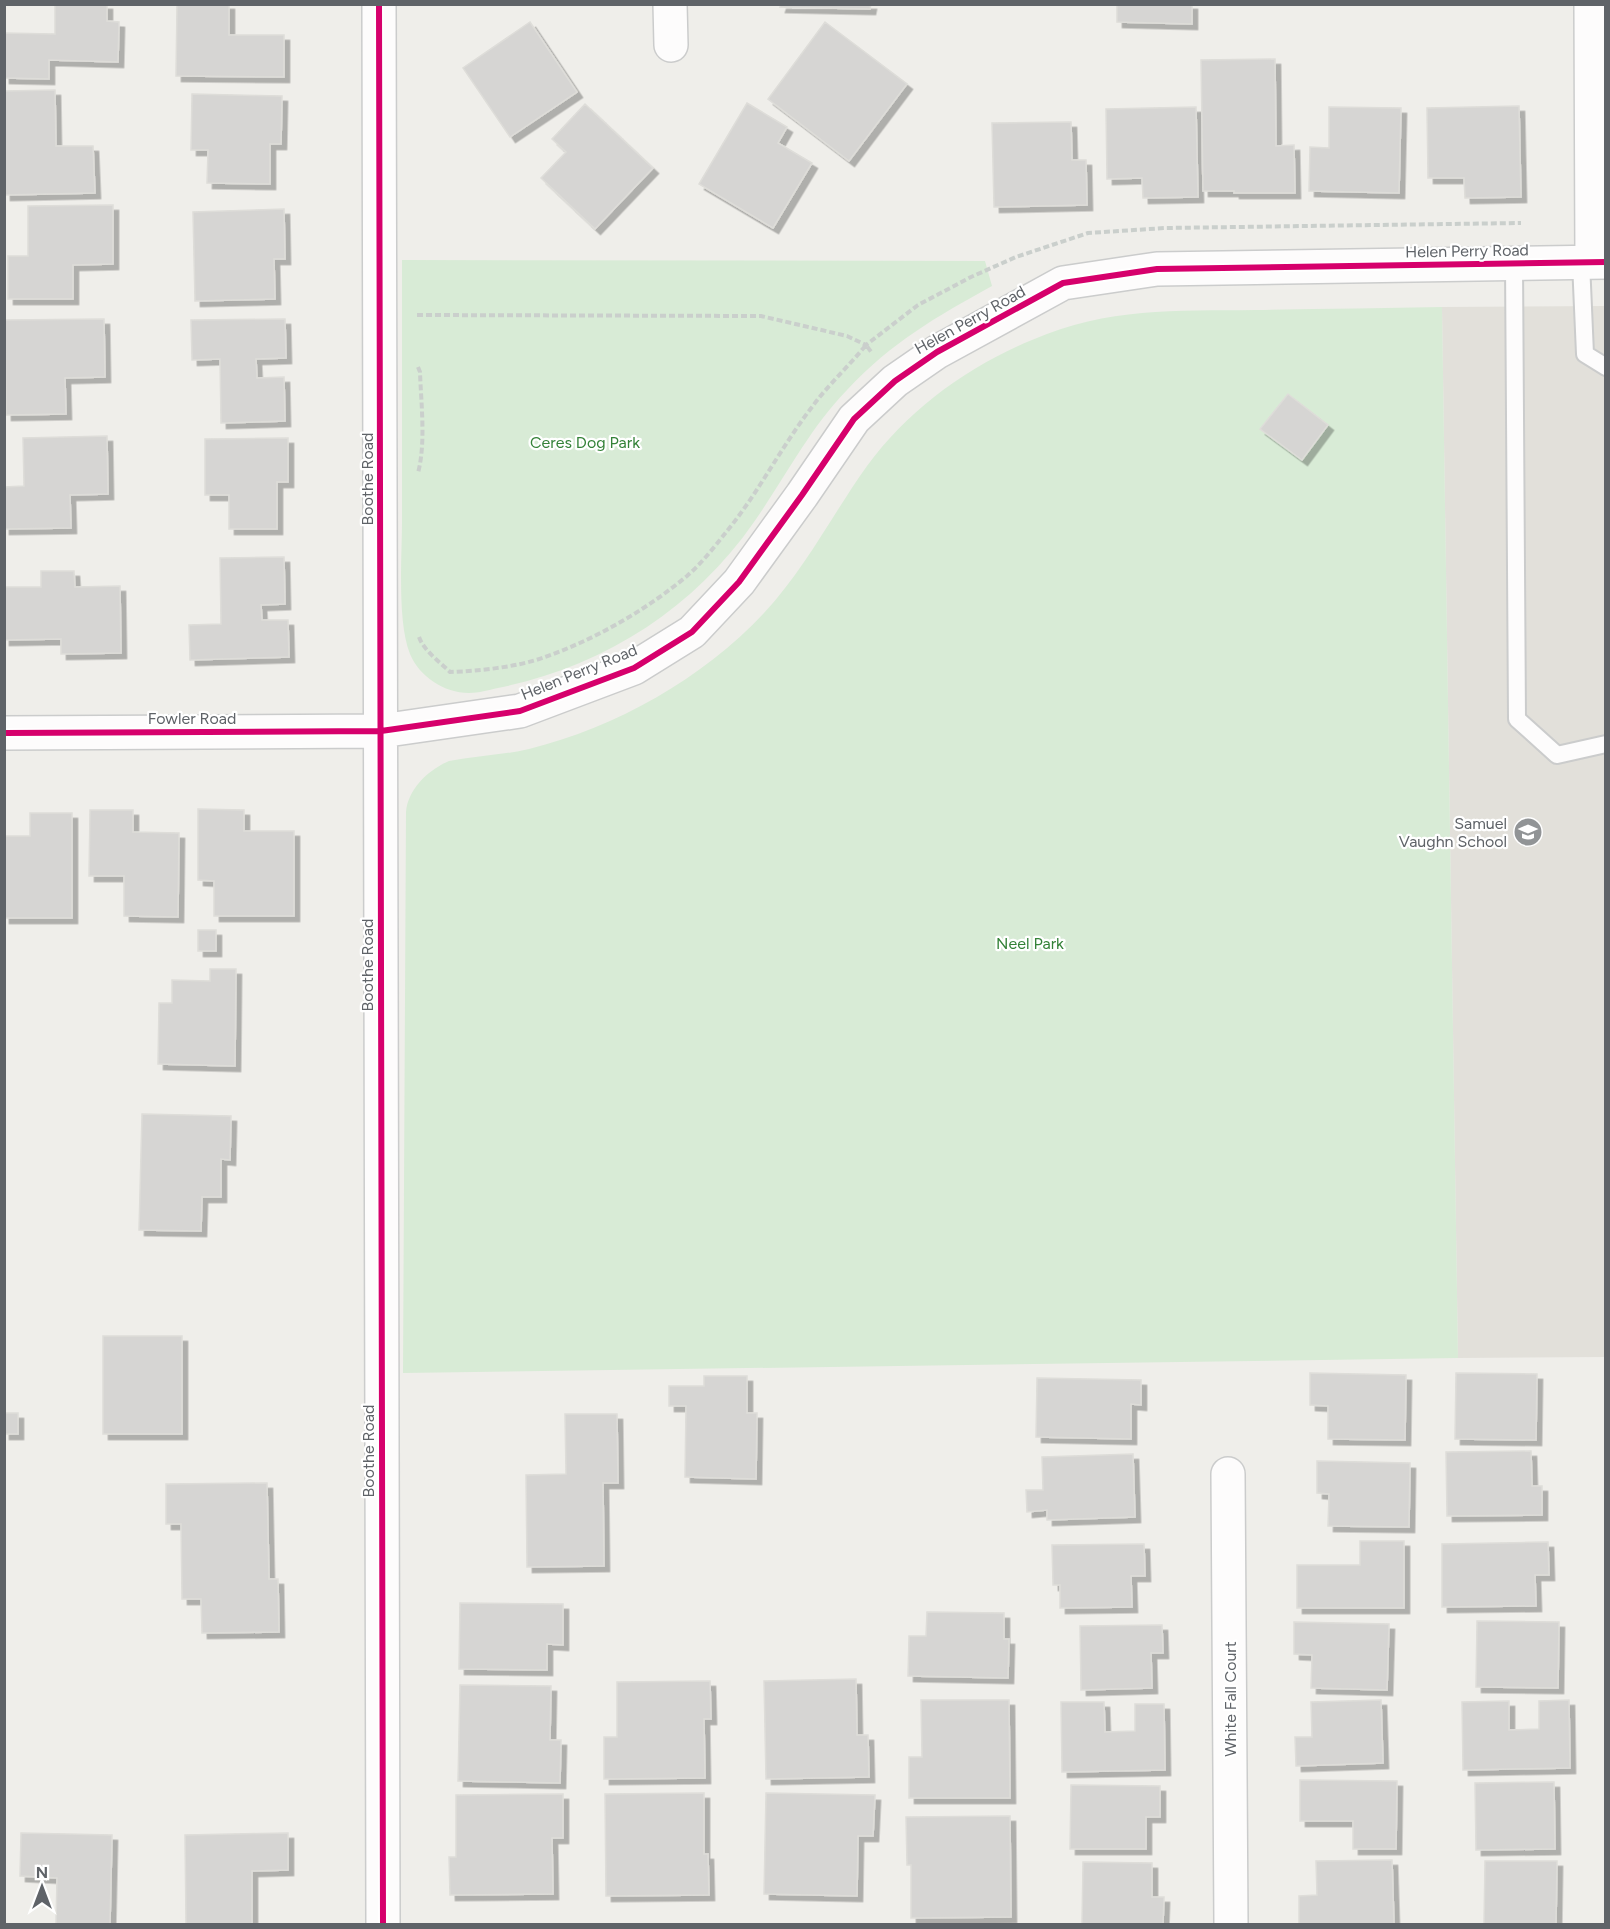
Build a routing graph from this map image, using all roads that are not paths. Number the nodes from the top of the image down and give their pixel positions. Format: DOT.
graph roads {
  1 [pos="379,4"];
  2 [pos="670,4"];
  3 [pos="1591,4"];
  4 [pos="671,45"];
  5 [pos="1593,262"];
  6 [pos="1515,264"];
  7 [pos="1605,367"];
  8 [pos="381,731"];
  9 [pos="4,733"];
  10 [pos="1605,744"];
  11 [pos="1228,1474"];
  12 [pos="382,1924"];
  13 [pos="1231,1924"];
  1 -- 8 [label="street, Boothe Road"];
  2 -- 4 [label="street"];
  3 -- 5 [label="street"];
  5 -- 6 [label="street, Helen Perry Road"];
  5 -- 7 [label="lane"];
  6 -- 8 [label="street, Helen Perry Road"];
  6 -- 10 [label="lane"];
  8 -- 9 [label="street, Fowler Road"];
  8 -- 12 [label="street, Boothe Road"];
  11 -- 13 [label="street, White Fall Court"];
}
